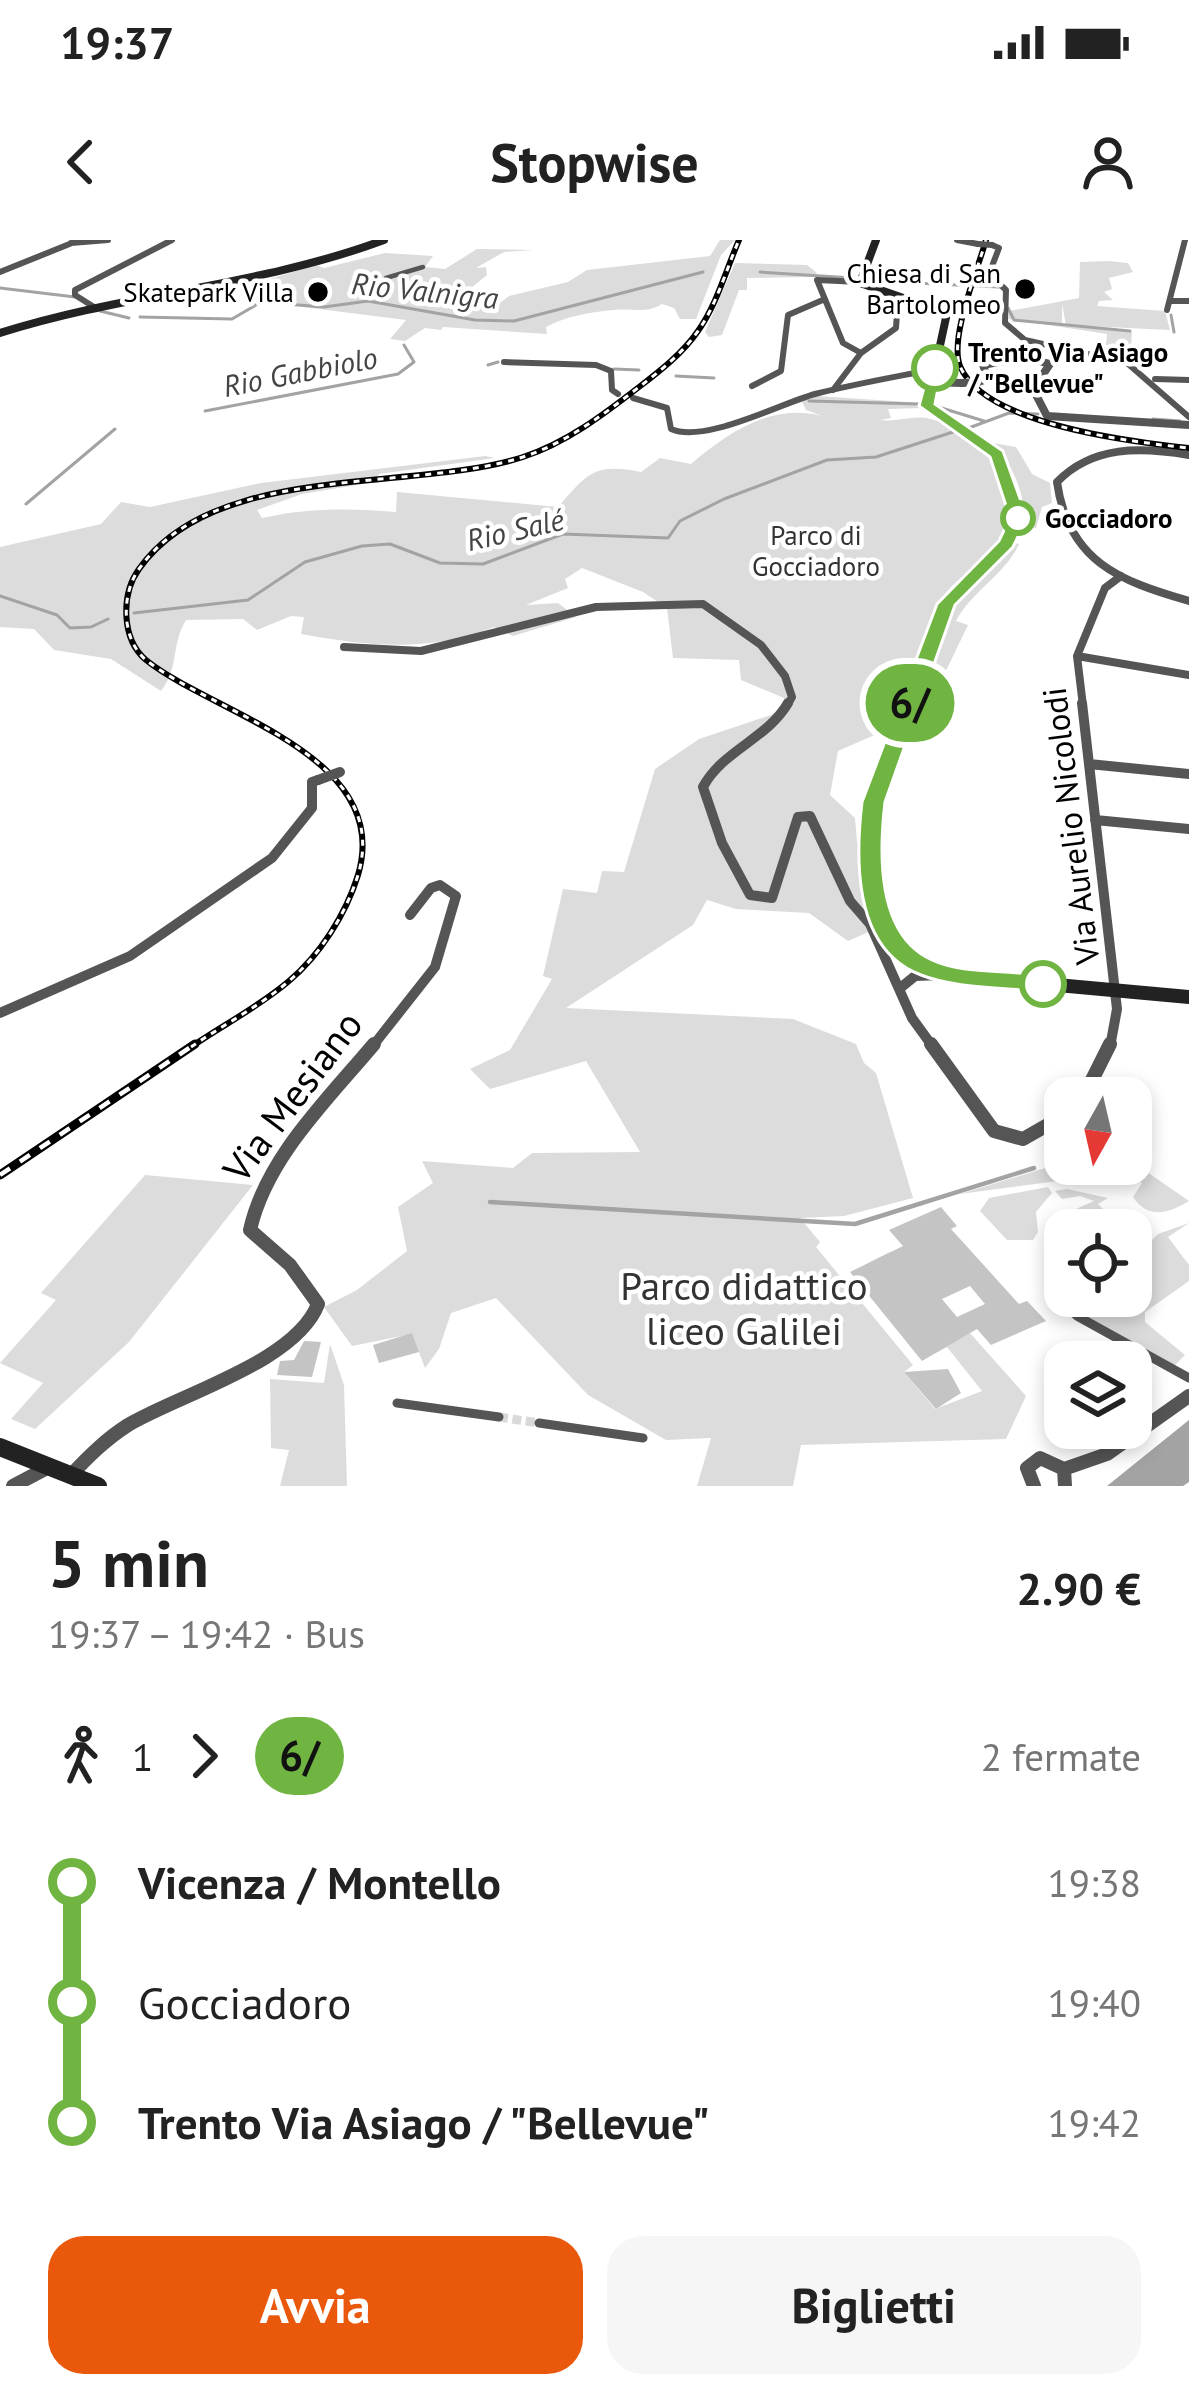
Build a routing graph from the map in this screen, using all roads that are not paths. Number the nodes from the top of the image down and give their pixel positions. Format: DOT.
graph roads {
  1 [pos="109,240"];
  2 [pos="172,240"];
  3 [pos="384,240"];
  4 [pos="875,240"];
  5 [pos="957,240"];
  6 [pos="1185,240"];
  7 [pos="70,242"];
  8 [pos="1178,265"];
  9 [pos="1189,266"];
  10 [pos="423,267"];
  11 [pos="0,272"];
  12 [pos="386,278"];
  13 [pos="860,282"];
  14 [pos="1171,288"];
  15 [pos="1189,288"];
  16 [pos="898,297"];
  17 [pos="825,299"];
  18 [pos="1189,302"];
  19 [pos="94,308"];
  20 [pos="0,333"];
  21 [pos="862,353"];
  22 [pos="504,362"];
  23 [pos="935,370"];
  24 [pos="1155,380"];
  25 [pos="1189,380"];
  26 [pos="932,382"];
  27 [pos="752,386"];
  28 [pos="833,390"];
  29 [pos="618,394"];
  30 [pos="633,398"];
  31 [pos="1189,421"];
  32 [pos="1189,455"];
  33 [pos="1121,576"];
  34 [pos="1189,602"];
  35 [pos="344,647"];
  36 [pos="1077,656"];
  37 [pos="1189,675"];
  38 [pos="1089,764"];
  39 [pos="340,772"];
  40 [pos="1189,774"];
  41 [pos="1095,820"];
  42 [pos="1189,829"];
  43 [pos="410,916"];
  44 [pos="906,978"];
  45 [pos="1115,990"];
  46 [pos="1189,997"];
  47 [pos="0,1013"];
  48 [pos="1097,1077"];
  49 [pos="1044,1130"];
  50 [pos="1079,1317"];
  51 [pos="1189,1378"];
  52 [pos="1189,1396"];
  53 [pos="397,1403"];
  54 [pos="499,1418"];
  55 [pos="539,1423"];
  56 [pos="643,1438"];
  57 [pos="0,1447"];
  58 [pos="49,1466"];
  59 [pos="71,1475"];
  60 [pos="1064,1477"];
  61 [pos="13,1486"];
  62 [pos="98,1486"];
  63 [pos="1034,1486"];
  1 -- 7 [label="street"];
  2 -- 19 [label="street"];
  3 -- 19 [label="main road"];
  4 -- 13 [label="main road"];
  5 -- 24 [label="street, bridge"];
  6 -- 8 [label="street"];
  7 -- 11 [label="street"];
  8 -- 9 [label="street"];
  8 -- 14 [label="street"];
  10 -- 12 [label="street"];
  13 -- 16 [label="main road"];
  13 -- 17 [label="street"];
  14 -- 15 [label="street"];
  14 -- 18 [label="street"];
  16 -- 21 [label="street"];
  16 -- 23 [label="main road"];
  17 -- 21 [label="street"];
  17 -- 27 [label="street"];
  19 -- 20 [label="main road"];
  21 -- 28 [label="street"];
  22 -- 29 [label="street"];
  23 -- 26 [label="main road"];
  23 -- 30 [label="street"];
  24 -- 25 [label="street"];
  24 -- 31 [label="street"];
  26 -- 31 [label="street, bridge"];
  26 -- 44 [label="main road"];
  32 -- 33 [label="street"];
  33 -- 34 [label="street"];
  33 -- 36 [label="street"];
  35 -- 44 [label="street"];
  36 -- 37 [label="street"];
  36 -- 38 [label="street, Via Aurelio Nicolodi"];
  38 -- 40 [label="street"];
  38 -- 41 [label="street, Via Aurelio Nicolodi"];
  39 -- 47 [label="street, bridge"];
  41 -- 42 [label="street"];
  41 -- 45 [label="street, Via Aurelio Nicolodi"];
  43 -- 59 [label="street, Via Mesiano"];
  44 -- 45 [label="main road"];
  44 -- 49 [label="street"];
  45 -- 46 [label="main road"];
  45 -- 48 [label="street, Via Aurelio Nicolodi"];
  50 -- 51 [label="street"];
  52 -- 60 [label="street"];
  53 -- 54 [label="street"];
  55 -- 56 [label="street"];
  57 -- 58 [label="main road"];
  58 -- 59 [label="main road"];
  58 -- 61 [label="street"];
  59 -- 62 [label="main road"];
  60 -- 63 [label="street"];
}
